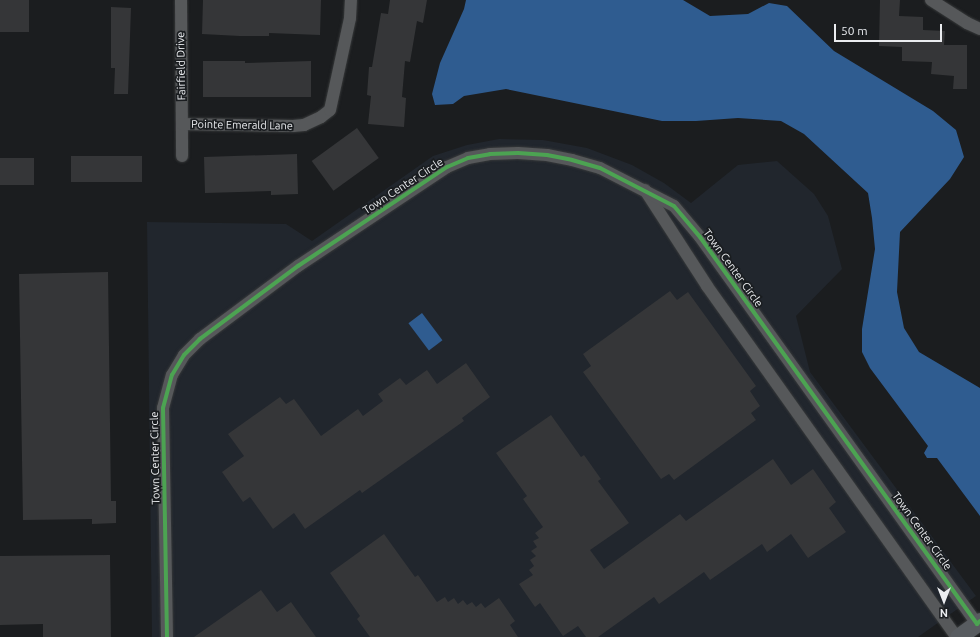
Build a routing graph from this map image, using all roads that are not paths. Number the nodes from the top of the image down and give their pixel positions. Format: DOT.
graph roads {
  1 [pos="181,0"];
  2 [pos="350,0"];
  3 [pos="931,0"];
  4 [pos="980,28"];
  5 [pos="182,124"];
  6 [pos="182,156"];
  7 [pos="644,189"];
  8 [pos="979,624"];
  9 [pos="167,637"];
  10 [pos="957,637"];
  1 -- 5 [label="street, Fairfield Drive"];
  2 -- 5 [label="street, Pointe Emerald Lane"];
  3 -- 4 [label="street"];
  5 -- 6 [label="street, Fairfield Drive"];
  7 -- 8 [label="street, Town Center Circle"];
  7 -- 9 [label="street, Town Center Circle"];
  7 -- 10 [label="street"];
  8 -- 10 [label="main road"];
}
